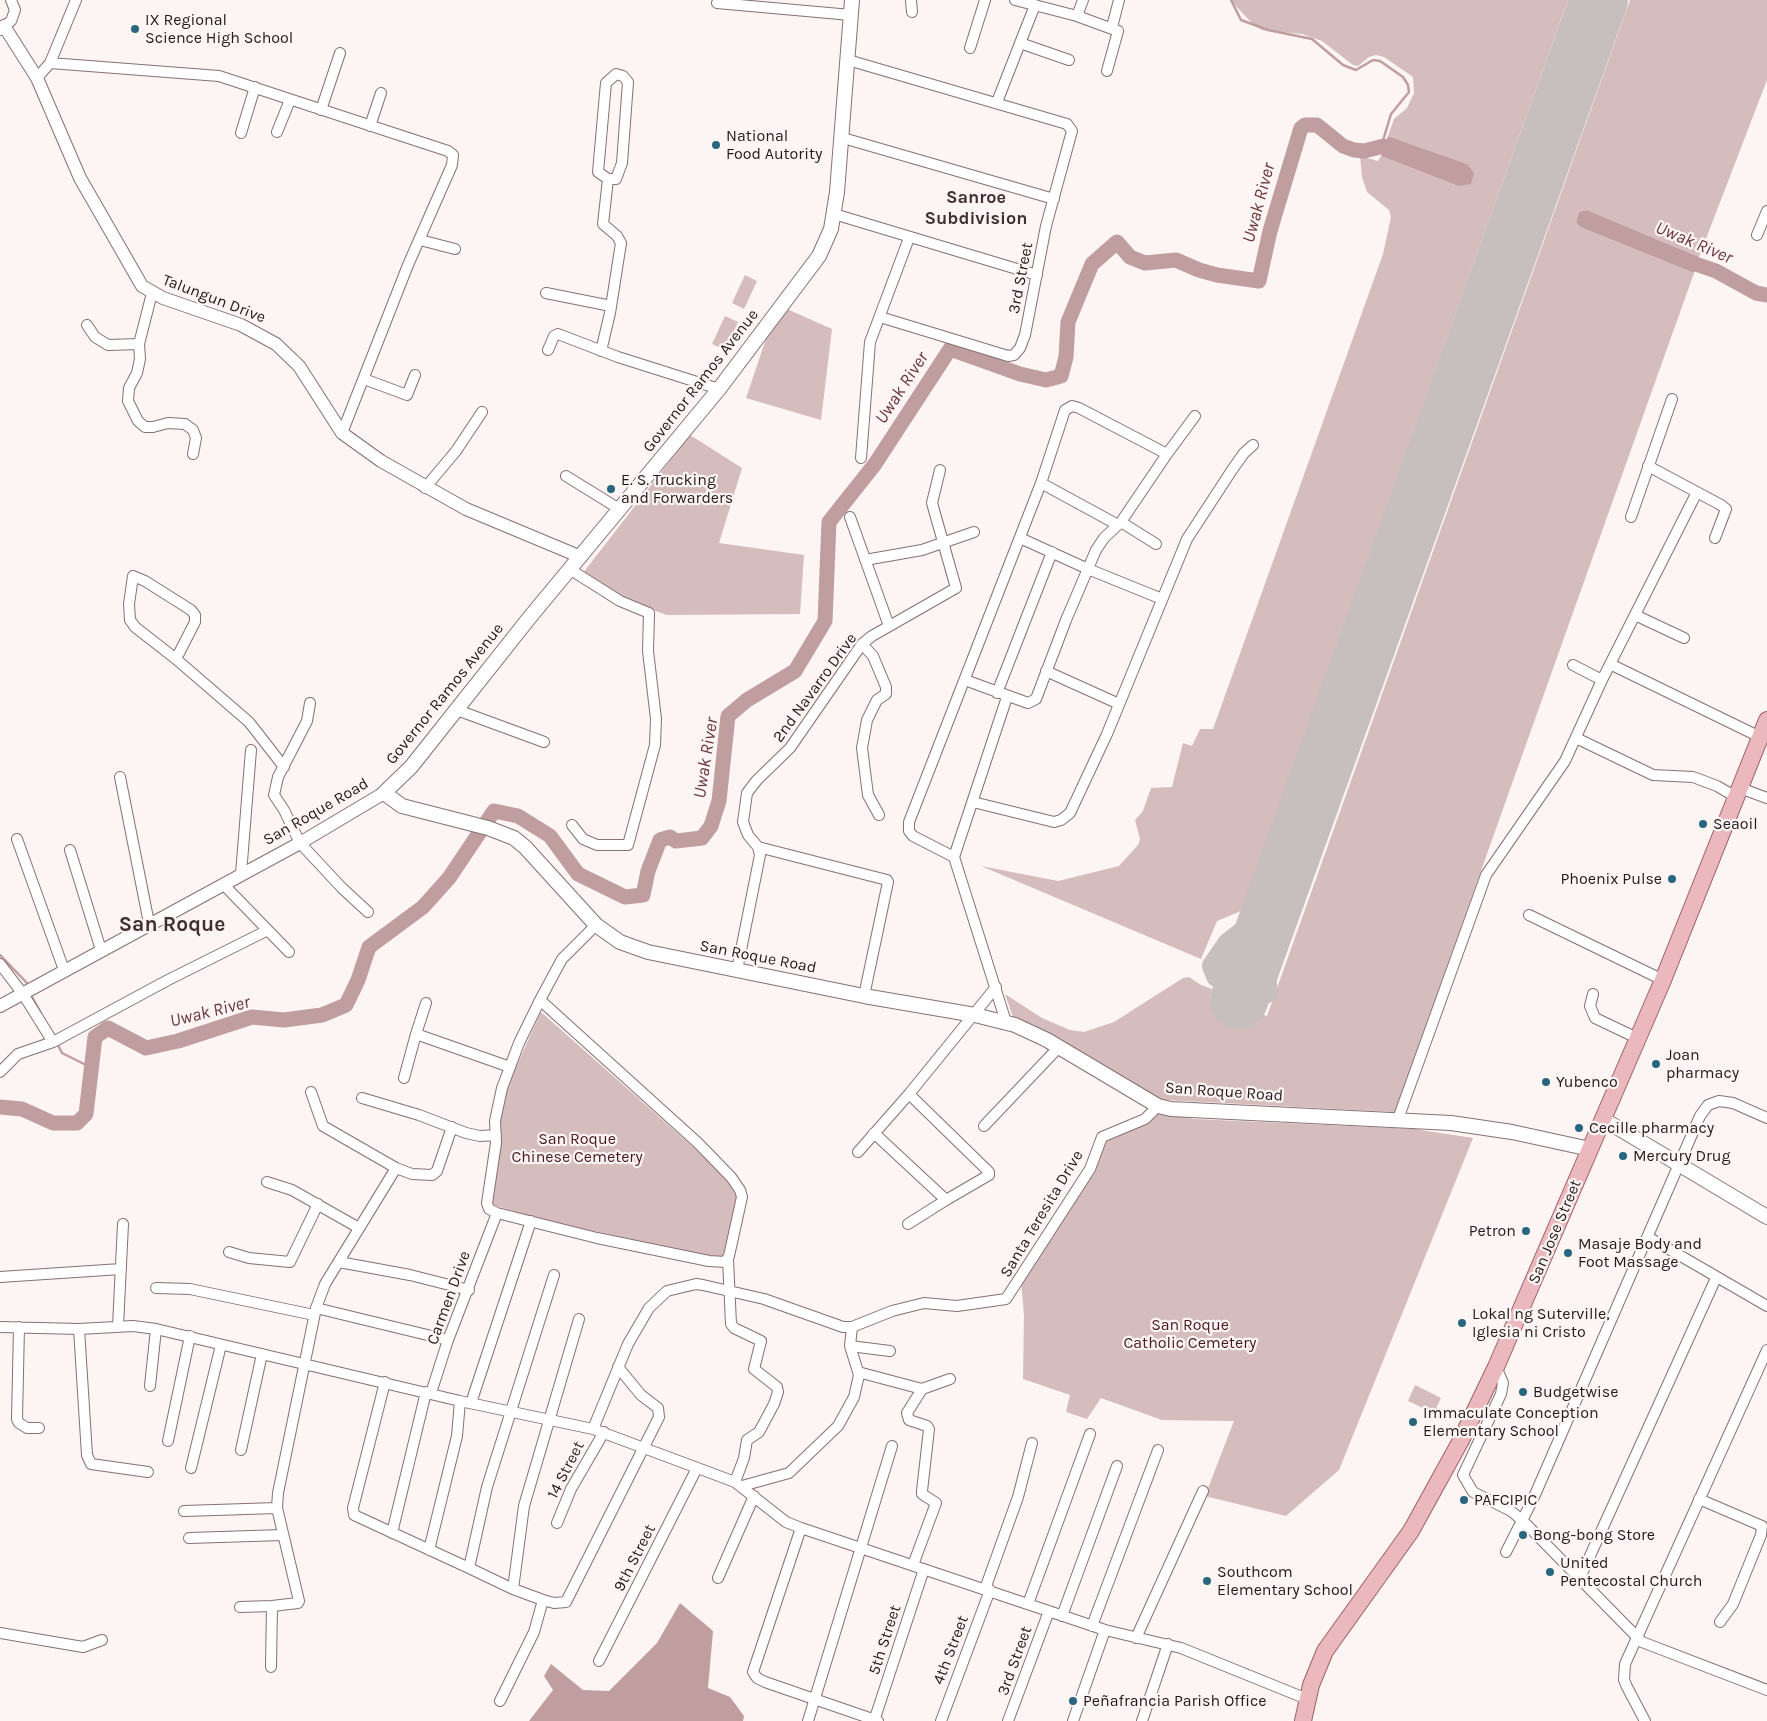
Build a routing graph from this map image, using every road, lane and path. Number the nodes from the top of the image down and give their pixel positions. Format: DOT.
graph roads {
  1 [pos="11,0"];
  2 [pos="76,0"];
  3 [pos="852,0"];
  4 [pos="911,0"];
  5 [pos="985,0"];
  6 [pos="1015,0"];
  7 [pos="1083,0"];
  8 [pos="1119,0"];
  9 [pos="716,3"];
  10 [pos="1035,5"];
  11 [pos="912,12"];
  12 [pos="851,15"];
  13 [pos="1077,16"];
  14 [pos="1112,27"];
  15 [pos="2,28"];
  16 [pos="1020,43"];
  17 [pos="970,48"];
  18 [pos="340,53"];
  19 [pos="848,60"];
  20 [pos="1069,60"];
  21 [pos="50,63"];
  22 [pos="1107,71"];
  23 [pos="37,78"];
  24 [pos="255,87"];
  25 [pos="381,94"];
  26 [pos="290,100"];
  27 [pos="997,102"];
  28 [pos="321,110"];
  29 [pos="370,126"];
  30 [pos="277,132"];
  31 [pos="241,133"];
  32 [pos="843,138"];
  33 [pos="608,179"];
  34 [pos="1054,199"];
  35 [pos="1767,211"];
  36 [pos="834,214"];
  37 [pos="1757,235"];
  38 [pos="909,238"];
  39 [pos="420,240"];
  40 [pos="455,249"];
  41 [pos="1037,275"];
  42 [pos="152,293"];
  43 [pos="546,293"];
  44 [pos="611,306"];
  45 [pos="880,316"];
  46 [pos="87,325"];
  47 [pos="139,344"];
  48 [pos="548,350"];
  49 [pos="601,351"];
  50 [pos="415,375"];
  51 [pos="364,379"];
  52 [pos="720,389"];
  53 [pos="1672,399"];
  54 [pos="482,412"];
  55 [pos="1195,416"];
  56 [pos="342,433"];
  57 [pos="1253,445"];
  58 [pos="194,454"];
  59 [pos="1167,454"];
  60 [pos="861,458"];
  61 [pos="1648,466"];
  62 [pos="940,470"];
  63 [pos="566,476"];
  64 [pos="1041,484"];
  65 [pos="425,488"];
  66 [pos="1697,492"];
  67 [pos="621,510"];
  68 [pos="850,517"];
  69 [pos="1631,517"];
  70 [pos="1120,524"];
  71 [pos="974,532"];
  72 [pos="1020,538"];
  73 [pos="1715,538"];
  74 [pos="942,542"];
  75 [pos="1156,544"];
  76 [pos="1052,552"];
  77 [pos="581,557"];
  78 [pos="866,560"];
  79 [pos="1088,569"];
  80 [pos="571,570"];
  81 [pos="1162,599"];
  82 [pos="1635,615"];
  83 [pos="889,626"];
  84 [pos="1684,638"];
  85 [pos="862,644"];
  86 [pos="176,659"];
  87 [pos="1610,664"];
  88 [pos="1573,666"];
  89 [pos="1046,671"];
  90 [pos="965,680"];
  91 [pos="1602,680"];
  92 [pos="1002,695"];
  93 [pos="310,703"];
  94 [pos="1119,704"];
  95 [pos="457,710"];
  96 [pos="1764,730"];
  97 [pos="1576,738"];
  98 [pos="544,742"];
  99 [pos="251,750"];
  100 [pos="284,767"];
  101 [pos="120,777"];
  102 [pos="1738,792"];
  103 [pos="384,793"];
  104 [pos="1767,798"];
  105 [pos="973,802"];
  106 [pos="879,815"];
  107 [pos="572,825"];
  108 [pos="18,839"];
  109 [pos="300,843"];
  110 [pos="758,847"];
  111 [pos="70,850"];
  112 [pos="954,857"];
  113 [pos="241,874"];
  114 [pos="223,884"];
  115 [pos="368,912"];
  116 [pos="1529,915"];
  117 [pos="149,923"];
  118 [pos="596,925"];
  119 [pos="268,930"];
  120 [pos="100,950"];
  121 [pos="289,952"];
  122 [pos="0,964"];
  123 [pos="64,970"];
  124 [pos="737,970"];
  125 [pos="1663,980"];
  126 [pos="996,987"];
  127 [pos="23,994"];
  128 [pos="1593,994"];
  129 [pos="864,996"];
  130 [pos="540,1000"];
  131 [pos="426,1003"];
  132 [pos="0,1006"];
  133 [pos="975,1015"];
  134 [pos="1006,1022"];
  135 [pos="416,1034"];
  136 [pos="1637,1038"];
  137 [pos="53,1042"];
  138 [pos="1059,1047"];
  139 [pos="510,1067"];
  140 [pos="0,1072"];
  141 [pos="404,1078"];
  142 [pos="311,1092"];
  143 [pos="909,1094"];
  144 [pos="362,1098"];
  145 [pos="1158,1106"];
  146 [pos="1767,1118"];
  147 [pos="1398,1119"];
  148 [pos="1603,1119"];
  149 [pos="984,1126"];
  150 [pos="452,1127"];
  151 [pos="874,1133"];
  152 [pos="496,1135"];
  153 [pos="1590,1149"];
  154 [pos="858,1152"];
  155 [pos="1680,1164"];
  156 [pos="396,1168"];
  157 [pos="267,1182"];
  158 [pos="946,1200"];
  159 [pos="318,1204"];
  160 [pos="496,1213"];
  161 [pos="1767,1217"];
  162 [pos="531,1221"];
  163 [pos="122,1224"];
  164 [pos="908,1224"];
  165 [pos="358,1228"];
  166 [pos="1648,1236"];
  167 [pos="229,1252"];
  168 [pos="728,1259"];
  169 [pos="339,1262"];
  170 [pos="121,1269"];
  171 [pos="554,1275"];
  172 [pos="0,1277"];
  173 [pos="1716,1278"];
  174 [pos="156,1288"];
  175 [pos="469,1290"];
  176 [pos="729,1292"];
  177 [pos="1767,1306"];
  178 [pos="315,1312"];
  179 [pos="579,1319"];
  180 [pos="118,1326"];
  181 [pos="0,1327"];
  182 [pos="20,1327"];
  183 [pos="852,1327"];
  184 [pos="79,1329"];
  185 [pos="156,1329"];
  186 [pos="190,1336"];
  187 [pos="448,1340"];
  188 [pos="221,1345"];
  189 [pos="850,1346"];
  190 [pos="1767,1350"];
  191 [pos="890,1351"];
  192 [pos="262,1354"];
  193 [pos="305,1364"];
  194 [pos="618,1367"];
  195 [pos="1496,1367"];
  196 [pos="858,1372"];
  197 [pos="950,1379"];
  198 [pos="385,1382"];
  199 [pos="150,1386"];
  200 [pos="922,1389"];
  201 [pos="429,1393"];
  202 [pos="460,1401"];
  203 [pos="471,1402"];
  204 [pos="511,1411"];
  205 [pos="549,1419"];
  206 [pos="39,1428"];
  207 [pos="593,1429"];
  208 [pos="604,1432"];
  209 [pos="1090,1434"];
  210 [pos="168,1441"];
  211 [pos="1032,1443"];
  212 [pos="892,1446"];
  213 [pos="644,1447"];
  214 [pos="241,1450"];
  215 [pos="1158,1450"];
  216 [pos="1117,1466"];
  217 [pos="191,1468"];
  218 [pos="697,1468"];
  219 [pos="148,1472"];
  220 [pos="739,1484"];
  221 [pos="1203,1491"];
  222 [pos="754,1496"];
  223 [pos="1699,1499"];
  224 [pos="278,1508"];
  225 [pos="184,1511"];
  226 [pos="1523,1521"];
  227 [pos="557,1523"];
  228 [pos="801,1528"];
  229 [pos="392,1533"];
  230 [pos="284,1535"];
  231 [pos="189,1538"];
  232 [pos="860,1548"];
  233 [pos="429,1550"];
  234 [pos="1506,1552"];
  235 [pos="913,1565"];
  236 [pos="469,1568"];
  237 [pos="924,1569"];
  238 [pos="718,1578"];
  239 [pos="1580,1578"];
  240 [pos="513,1589"];
  241 [pos="987,1590"];
  242 [pos="542,1600"];
  243 [pos="1028,1604"];
  244 [pos="272,1606"];
  245 [pos="240,1607"];
  246 [pos="1049,1611"];
  247 [pos="1062,1616"];
  248 [pos="1720,1622"];
  249 [pos="1092,1626"];
  250 [pos="1105,1630"];
  251 [pos="0,1633"];
  252 [pos="1136,1638"];
  253 [pos="1638,1639"];
  254 [pos="102,1640"];
  255 [pos="1168,1644"];
  256 [pos="599,1661"];
  257 [pos="271,1668"];
  258 [pos="1767,1690"];
  259 [pos="814,1697"];
  260 [pos="1307,1699"];
  261 [pos="500,1701"];
  262 [pos="808,1721"];
  263 [pos="876,1721"];
  264 [pos="940,1721"];
  265 [pos="1008,1721"];
  266 [pos="1073,1721"];
  267 [pos="1142,1721"];
  268 [pos="1303,1721"];
  269 [pos="1645,1721"];
  1 -- 15 [label="street"];
  2 -- 21 [label="street"];
  3 -- 12 [label="main road, Governor Ramos Avenue"];
  4 -- 11 [label="street"];
  5 -- 17 [label="street"];
  6 -- 10 [label="street"];
  7 -- 13 [label="street"];
  8 -- 14 [label="street"];
  9 -- 12 [label="street"];
  10 -- 13 [label="street"];
  10 -- 16 [label="street"];
  12 -- 19 [label="main road, Governor Ramos Avenue"];
  13 -- 14 [label="street"];
  14 -- 22 [label="street"];
  15 -- 23 [label="street, Talungun Drive"];
  16 -- 20 [label="street"];
  16 -- 27 [label="street"];
  18 -- 28 [label="street"];
  19 -- 27 [label="street"];
  19 -- 32 [label="main road, Governor Ramos Avenue"];
  21 -- 23 [label="street"];
  21 -- 24 [label="street"];
  23 -- 42 [label="street, Talungun Drive"];
  24 -- 26 [label="street"];
  24 -- 31 [label="street"];
  25 -- 29 [label="street"];
  26 -- 28 [label="street"];
  26 -- 30 [label="street"];
  27 -- 34 [label="street, 3rd Street"];
  28 -- 29 [label="street"];
  29 -- 39 [label="street"];
  32 -- 34 [label="street"];
  32 -- 36 [label="main road, Governor Ramos Avenue"];
  33 -- 33 [label="street"];
  33 -- 44 [label="street"];
  34 -- 41 [label="street, 3rd Street"];
  35 -- 37 [label="street"];
  36 -- 38 [label="street"];
  36 -- 52 [label="main road, Governor Ramos Avenue"];
  38 -- 41 [label="street"];
  38 -- 45 [label="street"];
  39 -- 40 [label="street"];
  39 -- 51 [label="street"];
  41 -- 45 [label="street, 3rd Street"];
  42 -- 47 [label="street"];
  42 -- 56 [label="street, Talungun Drive"];
  43 -- 44 [label="street"];
  44 -- 49 [label="street"];
  45 -- 60 [label="street"];
  46 -- 47 [label="street"];
  47 -- 58 [label="street"];
  48 -- 49 [label="street"];
  49 -- 52 [label="street"];
  50 -- 51 [label="street"];
  51 -- 56 [label="street"];
  52 -- 67 [label="main road, Governor Ramos Avenue"];
  53 -- 61 [label="street"];
  54 -- 65 [label="street"];
  55 -- 59 [label="street"];
  56 -- 65 [label="street, Talungun Drive"];
  57 -- 81 [label="street"];
  59 -- 64 [label="street"];
  59 -- 70 [label="street"];
  61 -- 66 [label="street"];
  61 -- 69 [label="street"];
  62 -- 74 [label="street"];
  63 -- 67 [label="street"];
  64 -- 70 [label="street"];
  64 -- 72 [label="street"];
  65 -- 77 [label="street, Talungun Drive"];
  66 -- 73 [label="street"];
  66 -- 82 [label="street"];
  67 -- 77 [label="main road, Governor Ramos Avenue"];
  68 -- 78 [label="street"];
  70 -- 75 [label="street"];
  70 -- 79 [label="street"];
  71 -- 74 [label="street"];
  72 -- 76 [label="street"];
  72 -- 90 [label="street"];
  74 -- 78 [label="street"];
  74 -- 83 [label="street, 2nd Navarro Drive"];
  76 -- 79 [label="street"];
  76 -- 92 [label="street"];
  77 -- 80 [label="main road, Governor Ramos Avenue"];
  78 -- 83 [label="street"];
  79 -- 81 [label="street"];
  79 -- 89 [label="street"];
  80 -- 95 [label="main road, Governor Ramos Avenue"];
  80 -- 107 [label="street"];
  81 -- 94 [label="street"];
  82 -- 84 [label="street"];
  82 -- 87 [label="street"];
  83 -- 85 [label="street, 2nd Navarro Drive"];
  85 -- 106 [label="street"];
  85 -- 110 [label="street, 2nd Navarro Drive"];
  86 -- 86 [label="street"];
  86 -- 100 [label="street"];
  87 -- 91 [label="street"];
  87 -- 96 [label="street"];
  88 -- 91 [label="street"];
  89 -- 92 [label="street"];
  89 -- 94 [label="street"];
  90 -- 92 [label="street"];
  90 -- 112 [label="street"];
  91 -- 97 [label="street"];
  92 -- 105 [label="street"];
  93 -- 100 [label="street"];
  94 -- 105 [label="street"];
  95 -- 98 [label="street"];
  95 -- 103 [label="main road, Governor Ramos Avenue"];
  96 -- 102 [label="main road, San Jose Street"];
  97 -- 102 [label="street"];
  97 -- 147 [label="street"];
  99 -- 113 [label="street"];
  100 -- 109 [label="street"];
  101 -- 117 [label="street"];
  102 -- 104 [label="street"];
  102 -- 125 [label="main road, San Jose Street"];
  103 -- 109 [label="street, San Roque Road"];
  103 -- 118 [label="main road, San Roque Road"];
  105 -- 112 [label="street"];
  108 -- 123 [label="street"];
  109 -- 113 [label="street, San Roque Road"];
  109 -- 115 [label="street"];
  110 -- 124 [label="street"];
  110 -- 129 [label="street"];
  111 -- 120 [label="street"];
  112 -- 126 [label="street"];
  113 -- 114 [label="street, San Roque Road"];
  114 -- 117 [label="street, San Roque Road"];
  114 -- 119 [label="street"];
  116 -- 125 [label="street"];
  117 -- 120 [label="street, San Roque Road"];
  118 -- 124 [label="main road, San Roque Road"];
  118 -- 130 [label="street"];
  119 -- 121 [label="street"];
  119 -- 137 [label="street"];
  120 -- 123 [label="street, San Roque Road"];
  122 -- 127 [label="street"];
  123 -- 127 [label="street, San Roque Road"];
  124 -- 129 [label="main road, San Roque Road"];
  125 -- 136 [label="main road, San Jose Street"];
  126 -- 133 [label="street"];
  126 -- 134 [label="street"];
  127 -- 132 [label="street, San Roque Road"];
  127 -- 137 [label="street"];
  128 -- 136 [label="street"];
  129 -- 133 [label="main road, San Roque Road"];
  130 -- 139 [label="street"];
  130 -- 168 [label="street"];
  131 -- 135 [label="street"];
  133 -- 134 [label="main road, San Roque Road"];
  133 -- 143 [label="street"];
  134 -- 138 [label="main road, San Roque Road"];
  135 -- 139 [label="street"];
  135 -- 141 [label="street"];
  136 -- 148 [label="main road, San Jose Street"];
  137 -- 140 [label="street"];
  138 -- 145 [label="main road, San Roque Road"];
  138 -- 149 [label="street"];
  139 -- 152 [label="street"];
  142 -- 156 [label="street"];
  143 -- 151 [label="street"];
  143 -- 158 [label="street"];
  144 -- 150 [label="street"];
  145 -- 147 [label="main road, San Roque Road"];
  145 -- 183 [label="street, Santa Teresita Drive"];
  146 -- 155 [label="street"];
  147 -- 153 [label="main road, San Roque Road"];
  148 -- 153 [label="main road, San Jose Street"];
  148 -- 155 [label="main road"];
  150 -- 152 [label="street"];
  150 -- 156 [label="street"];
  151 -- 154 [label="street"];
  151 -- 158 [label="street"];
  152 -- 160 [label="street"];
  153 -- 195 [label="main road, San Jose Street"];
  155 -- 161 [label="main road"];
  155 -- 166 [label="street"];
  156 -- 165 [label="street"];
  157 -- 159 [label="street"];
  158 -- 164 [label="street"];
  159 -- 165 [label="street"];
  159 -- 167 [label="street"];
  160 -- 162 [label="street"];
  160 -- 175 [label="street, Carmen Drive"];
  162 -- 168 [label="street"];
  162 -- 203 [label="street"];
  163 -- 170 [label="street"];
  165 -- 169 [label="street"];
  166 -- 173 [label="street"];
  166 -- 226 [label="street"];
  168 -- 176 [label="street"];
  169 -- 175 [label="street"];
  169 -- 178 [label="street"];
  170 -- 172 [label="street"];
  170 -- 180 [label="street"];
  171 -- 204 [label="street"];
  173 -- 177 [label="street"];
  173 -- 239 [label="street"];
  174 -- 178 [label="street"];
  175 -- 187 [label="street, Carmen Drive"];
  176 -- 183 [label="street"];
  176 -- 194 [label="street"];
  176 -- 220 [label="street"];
  178 -- 187 [label="street"];
  178 -- 193 [label="street"];
  179 -- 205 [label="street"];
  180 -- 184 [label="street"];
  180 -- 185 [label="street"];
  181 -- 182 [label="street"];
  182 -- 184 [label="street"];
  182 -- 206 [label="street"];
  183 -- 189 [label="street"];
  184 -- 219 [label="street"];
  185 -- 186 [label="street"];
  185 -- 199 [label="street"];
  186 -- 188 [label="street"];
  186 -- 210 [label="street"];
  187 -- 201 [label="street, Carmen Drive"];
  188 -- 192 [label="street"];
  188 -- 217 [label="street"];
  189 -- 191 [label="street"];
  189 -- 196 [label="street"];
  190 -- 223 [label="street"];
  192 -- 193 [label="street"];
  192 -- 214 [label="street"];
  193 -- 198 [label="street"];
  193 -- 224 [label="street"];
  194 -- 207 [label="street"];
  194 -- 213 [label="street"];
  195 -- 226 [label="street"];
  195 -- 260 [label="main road, San Jose Street"];
  196 -- 200 [label="street"];
  196 -- 220 [label="street"];
  197 -- 200 [label="street"];
  198 -- 201 [label="street"];
  198 -- 229 [label="street"];
  200 -- 235 [label="street"];
  201 -- 202 [label="street"];
  201 -- 229 [label="street, Carmen Drive"];
  202 -- 203 [label="street"];
  202 -- 233 [label="street"];
  203 -- 204 [label="street"];
  204 -- 205 [label="street"];
  204 -- 236 [label="street"];
  205 -- 207 [label="street"];
  205 -- 240 [label="street"];
  207 -- 208 [label="street"];
  208 -- 213 [label="street"];
  208 -- 227 [label="street, 14 Street"];
  209 -- 243 [label="street"];
  211 -- 241 [label="street, 4th Street"];
  212 -- 232 [label="street"];
  213 -- 218 [label="street"];
  213 -- 242 [label="street"];
  215 -- 249 [label="street"];
  216 -- 247 [label="street"];
  218 -- 220 [label="street"];
  218 -- 256 [label="street, 9th Street"];
  220 -- 222 [label="street"];
  221 -- 252 [label="street"];
  222 -- 228 [label="street"];
  222 -- 238 [label="street"];
  223 -- 248 [label="street"];
  223 -- 253 [label="street"];
  224 -- 225 [label="street"];
  224 -- 230 [label="street"];
  226 -- 234 [label="street"];
  226 -- 239 [label="street"];
  228 -- 232 [label="street"];
  228 -- 259 [label="street"];
  229 -- 233 [label="street"];
  230 -- 231 [label="street"];
  230 -- 244 [label="street"];
  232 -- 235 [label="street"];
  232 -- 259 [label="street"];
  233 -- 236 [label="street"];
  235 -- 237 [label="street"];
  236 -- 240 [label="street"];
  237 -- 241 [label="street"];
  237 -- 263 [label="street, 5th Street"];
  239 -- 253 [label="street"];
  240 -- 242 [label="street"];
  241 -- 243 [label="street"];
  241 -- 264 [label="street, 4th Street"];
  242 -- 261 [label="street"];
  243 -- 246 [label="street"];
  244 -- 245 [label="street"];
  244 -- 257 [label="street"];
  246 -- 247 [label="street"];
  246 -- 265 [label="street, 3rd Street"];
  247 -- 249 [label="street"];
  249 -- 250 [label="street"];
  250 -- 252 [label="street"];
  250 -- 266 [label="street"];
  251 -- 254 [label="street"];
  252 -- 255 [label="street"];
  253 -- 258 [label="street"];
  253 -- 269 [label="street"];
  255 -- 260 [label="street"];
  255 -- 267 [label="street"];
  259 -- 262 [label="street"];
  259 -- 263 [label="street"];
  260 -- 268 [label="main road, San Jose Street"];
}
